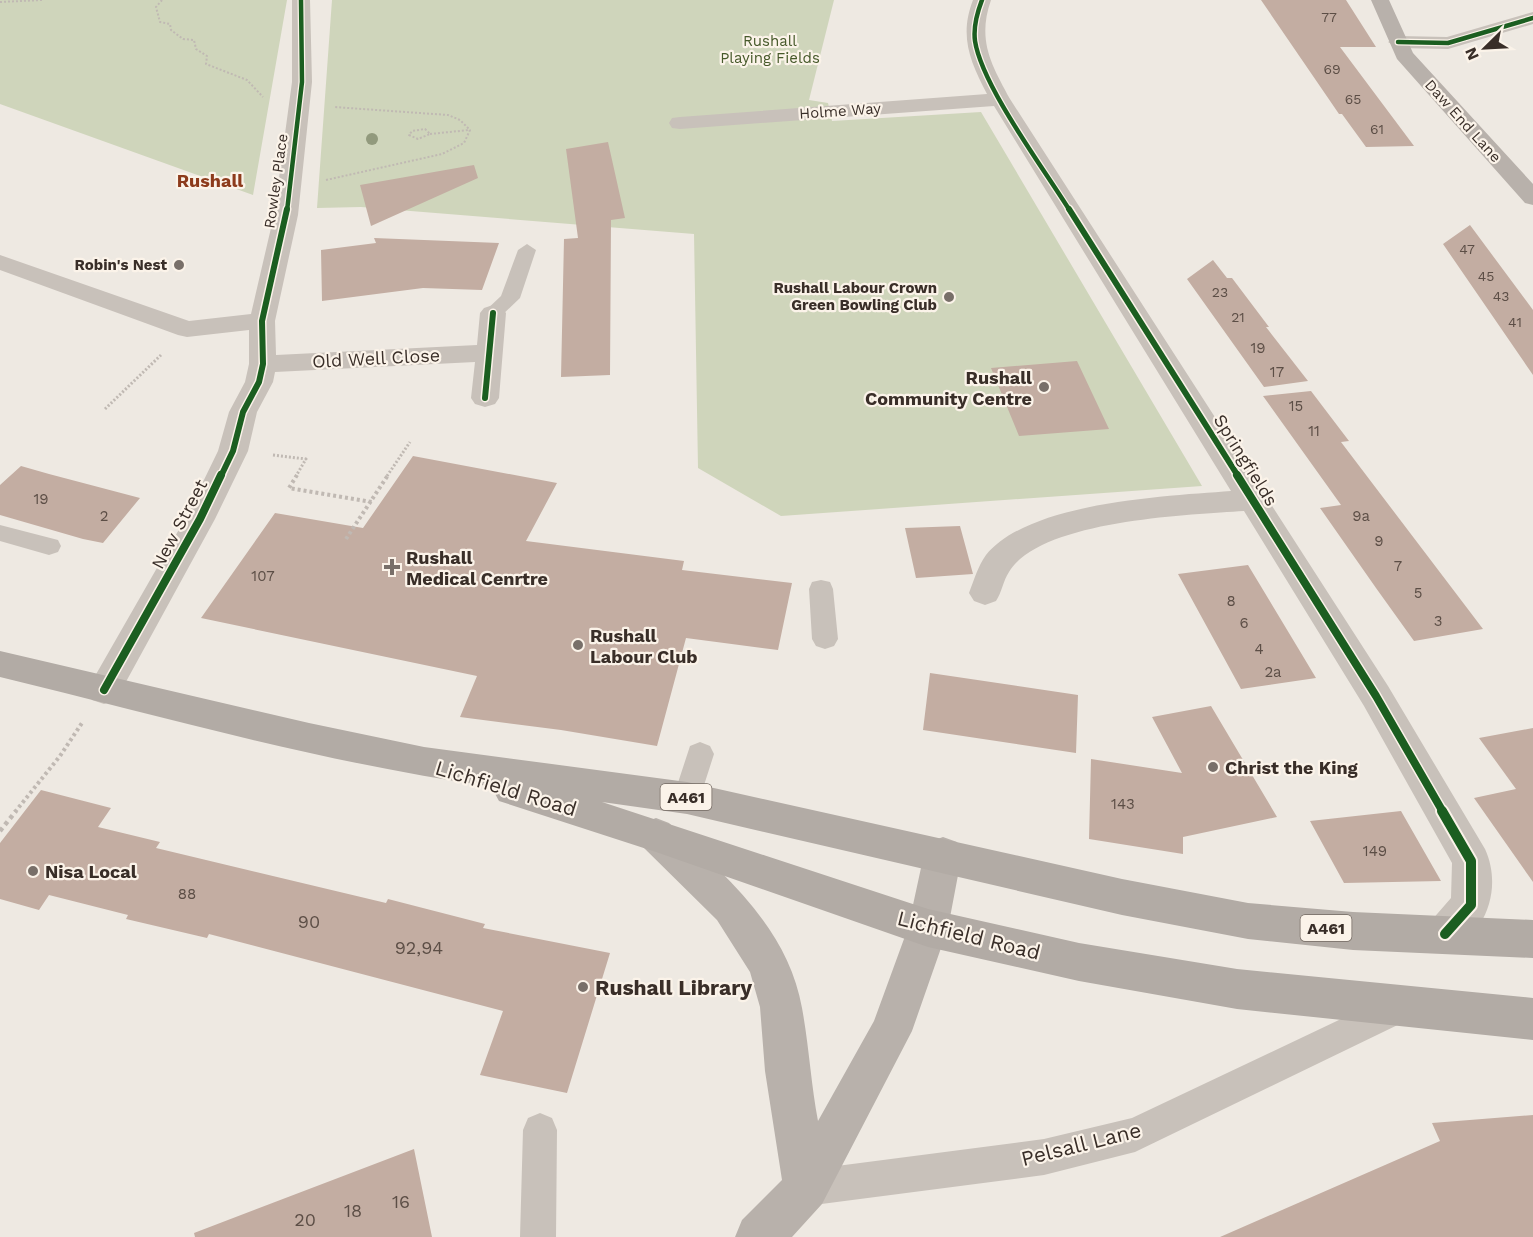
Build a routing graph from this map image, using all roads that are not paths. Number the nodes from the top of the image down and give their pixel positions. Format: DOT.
graph roads {
  1 [pos="301,0"];
  2 [pos="982,0"];
  3 [pos="1380,0"];
  4 [pos="1533,18"];
  5 [pos="1398,42"];
  6 [pos="1000,99"];
  7 [pos="680,123"];
  8 [pos="1533,198"];
  9 [pos="527,250"];
  10 [pos="0,262"];
  11 [pos="493,313"];
  12 [pos="262,321"];
  13 [pos="489,353"];
  14 [pos="261,373"];
  15 [pos="485,398"];
  16 [pos="1253,500"];
  17 [pos="0,533"];
  18 [pos="49,546"];
  19 [pos="821,589"];
  20 [pos="985,593"];
  21 [pos="825,639"];
  22 [pos="0,664"];
  23 [pos="104,690"];
  24 [pos="700,754"];
  25 [pos="424,762"];
  26 [pos="687,798"];
  27 [pos="657,835"];
  28 [pos="943,854"];
  29 [pos="928,928"];
  30 [pos="1445,934"];
  31 [pos="1533,939"];
  32 [pos="1401,1006"];
  33 [pos="1533,1019"];
  34 [pos="540,1130"];
  35 [pos="806,1188"];
  36 [pos="538,1237"];
  37 [pos="759,1237"];
  1 -- 12 [label="street, Rowley Place"];
  2 -- 6 [label="street, Springfields"];
  3 -- 5 [label="main road, Daw End Lane"];
  4 -- 5 [label="street"];
  5 -- 8 [label="main road, Daw End Lane"];
  6 -- 7 [label="street, Holme Way"];
  6 -- 16 [label="street, Springfields"];
  9 -- 11 [label="lane"];
  10 -- 12 [label="street"];
  11 -- 13 [label="street"];
  12 -- 14 [label="street, Rowley Place"];
  13 -- 14 [label="street, Old Well Close"];
  13 -- 15 [label="street"];
  14 -- 23 [label="street, New Street"];
  16 -- 20 [label="street"];
  16 -- 30 [label="street, Springfields"];
  17 -- 18 [label="lane"];
  19 -- 21 [label="lane"];
  22 -- 23 [label="highway, Lichfield Road / A461"];
  23 -- 25 [label="highway, Lichfield Road / A461"];
  24 -- 26 [label="lane"];
  25 -- 26 [label="highway, Lichfield Road / A461"];
  25 -- 27 [label="highway, Lichfield Road"];
  26 -- 28 [label="highway, Lichfield Road / A461"];
  27 -- 29 [label="highway, Lichfield Road"];
  27 -- 35 [label="main road"];
  28 -- 29 [label="main road"];
  28 -- 30 [label="highway, Lichfield Road / A461"];
  29 -- 32 [label="highway, Lichfield Road"];
  29 -- 35 [label="main road"];
  30 -- 31 [label="highway, Lichfield Road / A461"];
  32 -- 33 [label="highway, Lichfield Road"];
  32 -- 35 [label="lane, Pelsall Lane"];
  34 -- 36 [label="lane"];
  35 -- 37 [label="main road"];
}
